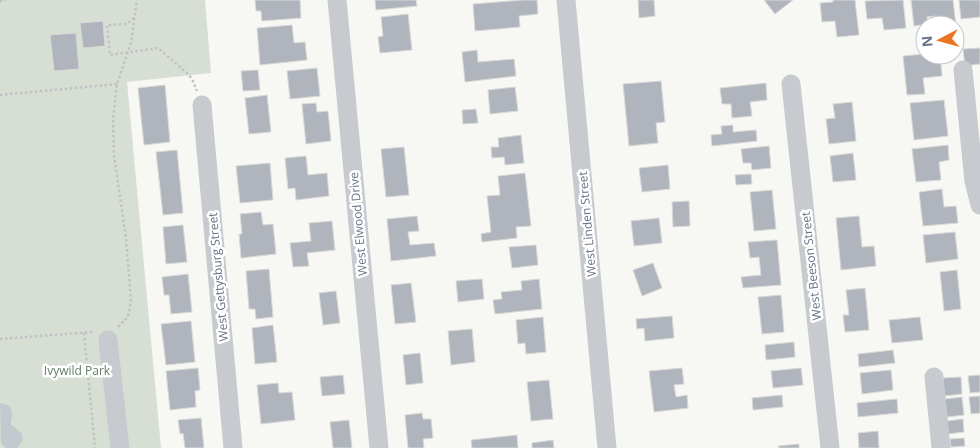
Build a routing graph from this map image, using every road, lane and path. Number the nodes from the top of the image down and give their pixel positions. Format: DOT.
graph roads {
  1 [pos="6,0"];
  2 [pos="137,0"];
  3 [pos="337,0"];
  4 [pos="566,0"];
  5 [pos="0,2"];
  6 [pos="135,16"];
  7 [pos="129,52"];
  8 [pos="963,70"];
  9 [pos="117,84"];
  10 [pos="791,84"];
  11 [pos="194,85"];
  12 [pos="0,95"];
  13 [pos="973,100"];
  14 [pos="202,105"];
  15 [pos="980,205"];
  16 [pos="84,333"];
  17 [pos="108,333"];
  18 [pos="0,339"];
  19 [pos="934,377"];
  20 [pos="95,448"];
  21 [pos="120,448"];
  22 [pos="233,448"];
  23 [pos="379,448"];
  24 [pos="607,448"];
  25 [pos="830,448"];
  26 [pos="941,448"];
  1 -- 5 [label="path"];
  2 -- 6 [label="path"];
  3 -- 23 [label="street, West Elwood Drive"];
  4 -- 24 [label="street, West Linden Street"];
  6 -- 7 [label="path"];
  6 -- 7 [label="path"];
  7 -- 9 [label="path"];
  7 -- 11 [label="path"];
  8 -- 13 [label="street"];
  9 -- 12 [label="path"];
  9 -- 17 [label="path"];
  10 -- 25 [label="street, West Beeson Street"];
  13 -- 15 [label="street"];
  14 -- 22 [label="street, West Gettysburg Street"];
  16 -- 17 [label="path"];
  16 -- 18 [label="path"];
  16 -- 20 [label="path"];
  17 -- 21 [label="street"];
  19 -- 26 [label="street"];
}
